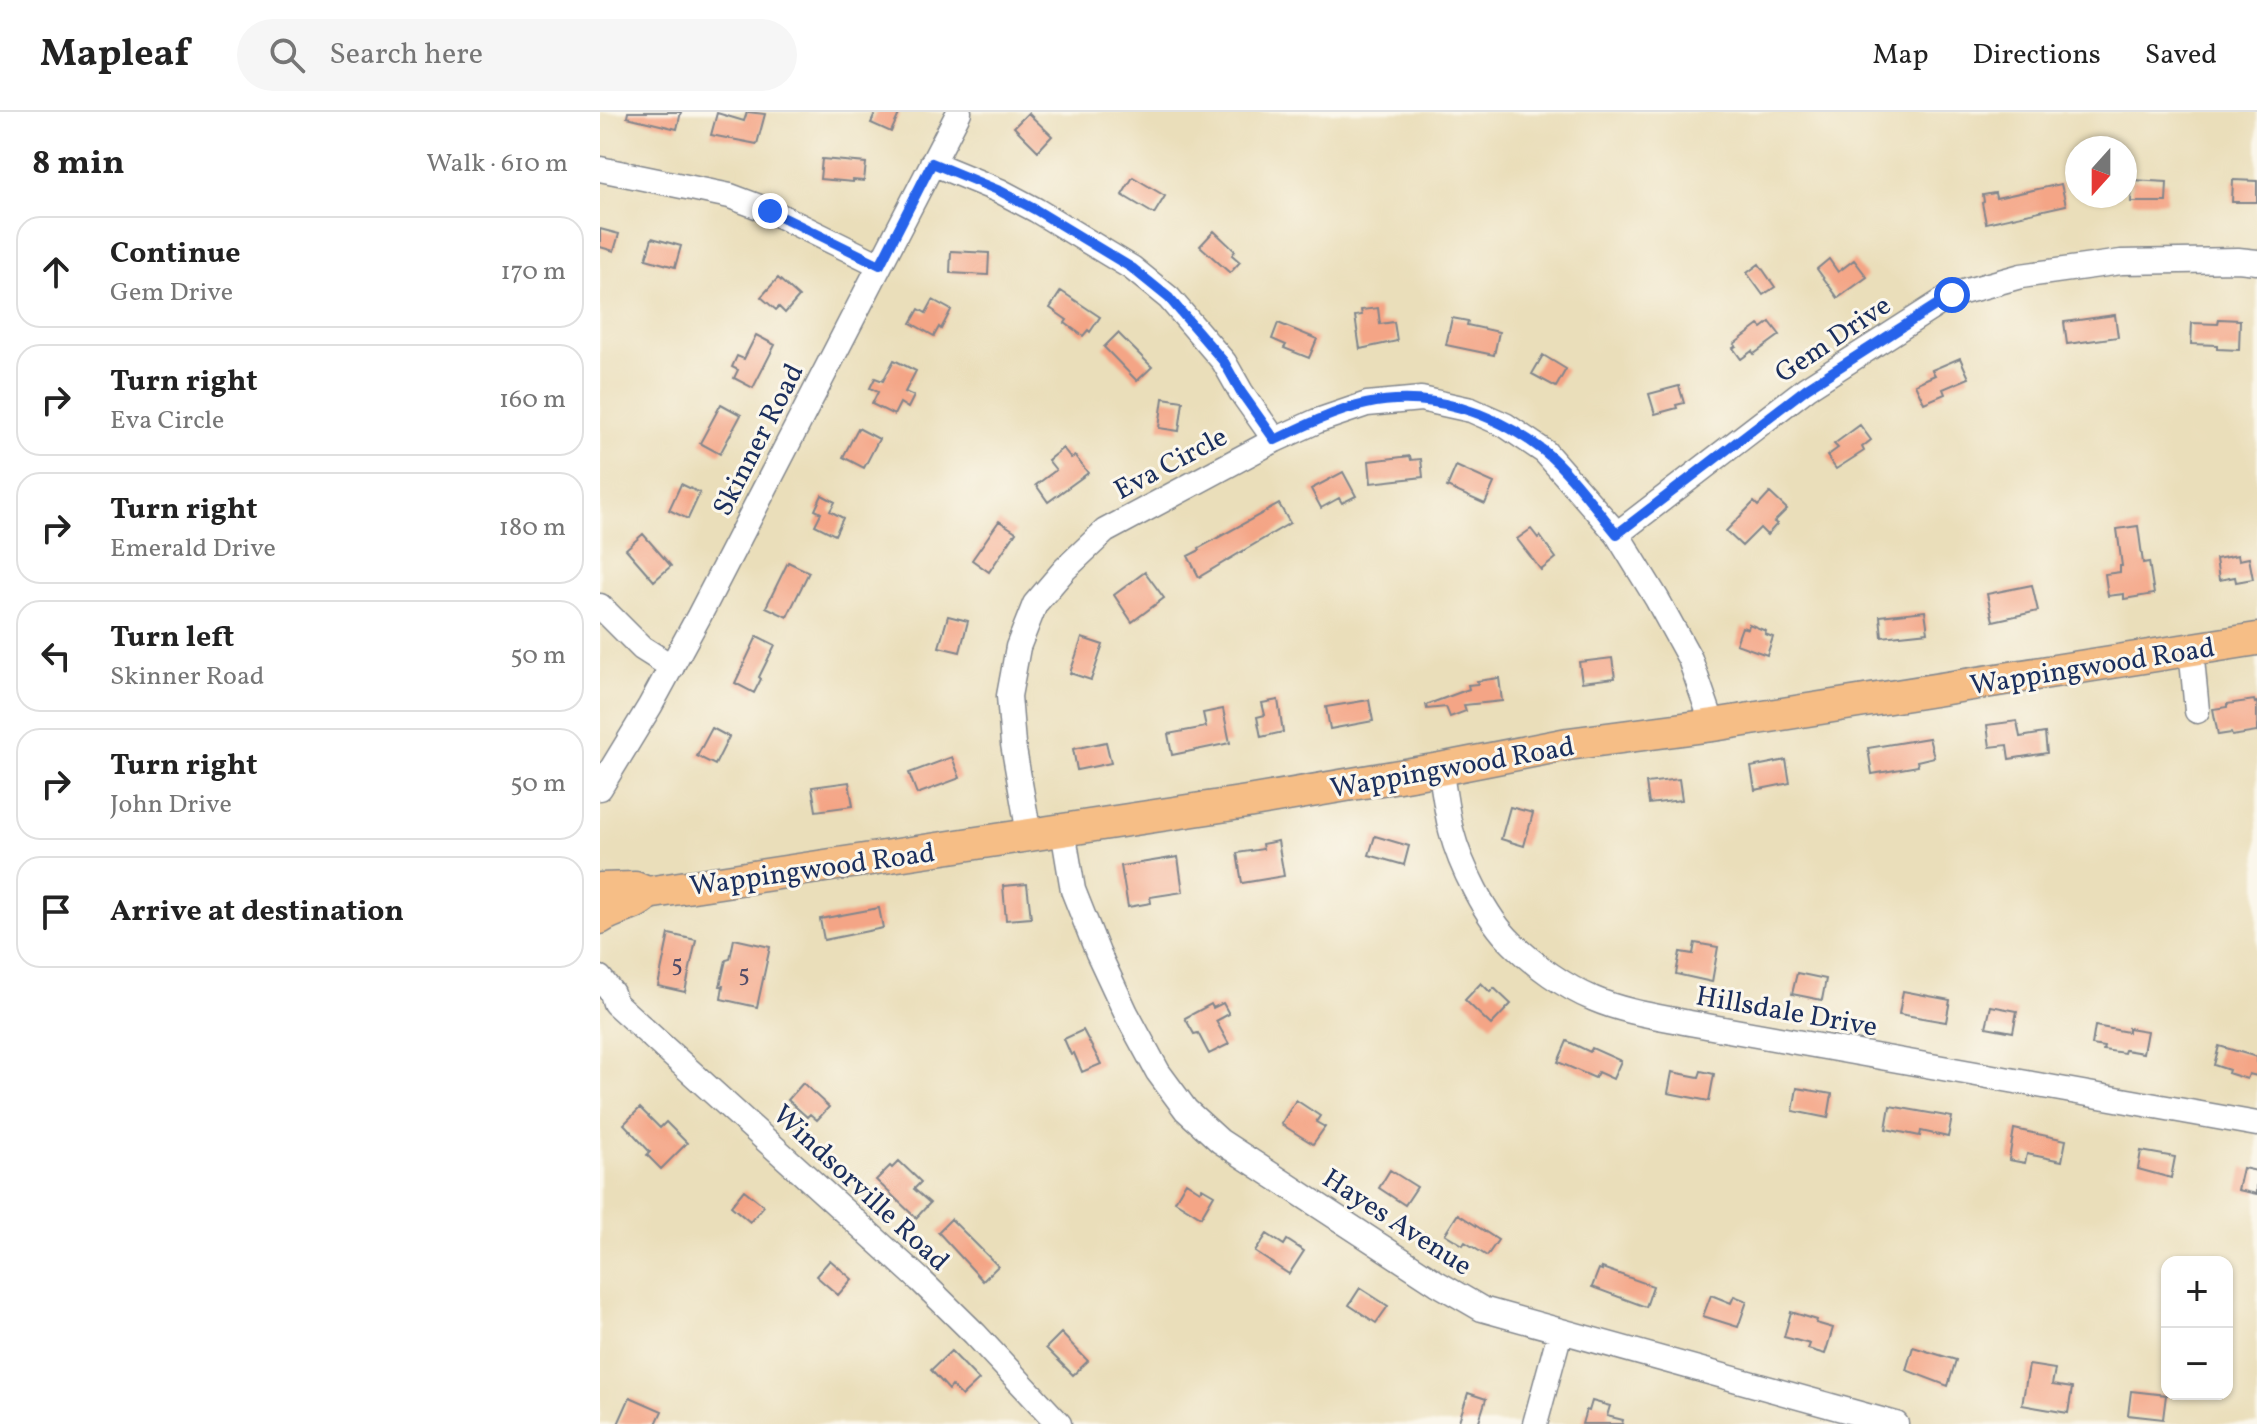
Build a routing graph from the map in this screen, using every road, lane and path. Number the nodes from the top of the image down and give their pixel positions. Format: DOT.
graph roads {
  1 [pos="959,112"];
  2 [pos="932,163"];
  3 [pos="600,169"];
  4 [pos="2257,262"];
  5 [pos="880,265"];
  6 [pos="1275,440"];
  7 [pos="1617,534"];
  8 [pos="600,606"];
  9 [pos="2257,639"];
  10 [pos="2191,649"];
  11 [pos="672,667"];
  12 [pos="2197,711"];
  13 [pos="1713,725"];
  14 [pos="1440,769"];
  15 [pos="600,788"];
  16 [pos="1063,830"];
  17 [pos="1029,834"];
  18 [pos="600,889"];
  19 [pos="647,893"];
  20 [pos="600,918"];
  21 [pos="600,978"];
  22 [pos="607,1000"];
  23 [pos="2257,1124"];
  24 [pos="1560,1332"];
  25 [pos="1059,1424"];
  26 [pos="1535,1424"];
  27 [pos="1896,1424"];
  1 -- 2 [label="street, Skinner Road"];
  2 -- 5 [label="street, Skinner Road"];
  2 -- 6 [label="street"];
  3 -- 5 [label="street"];
  4 -- 7 [label="street, Gem Drive"];
  5 -- 11 [label="street, Skinner Road"];
  6 -- 7 [label="street, Eva Circle"];
  6 -- 17 [label="street, Eva Circle"];
  7 -- 13 [label="street, Eva Circle"];
  8 -- 11 [label="street"];
  9 -- 10 [label="main road, Wappingwood Road"];
  10 -- 12 [label="street"];
  10 -- 13 [label="main road, Wappingwood Road"];
  11 -- 15 [label="street, Skinner Road"];
  13 -- 14 [label="main road, Wappingwood Road"];
  14 -- 16 [label="main road, Wappingwood Road"];
  14 -- 23 [label="street, Hillsdale Drive"];
  16 -- 17 [label="main road, Wappingwood Road"];
  16 -- 24 [label="street, Hayes Avenue"];
  17 -- 19 [label="main road, Wappingwood Road"];
  18 -- 19 [label="main road, Wappingwood Road"];
  19 -- 20 [label="main road, Wappingwood Road"];
  21 -- 22 [label="street, Windsorville Road"];
  22 -- 25 [label="street, Windsorville Road"];
  24 -- 26 [label="street"];
  24 -- 27 [label="street, Hayes Avenue"];
}
